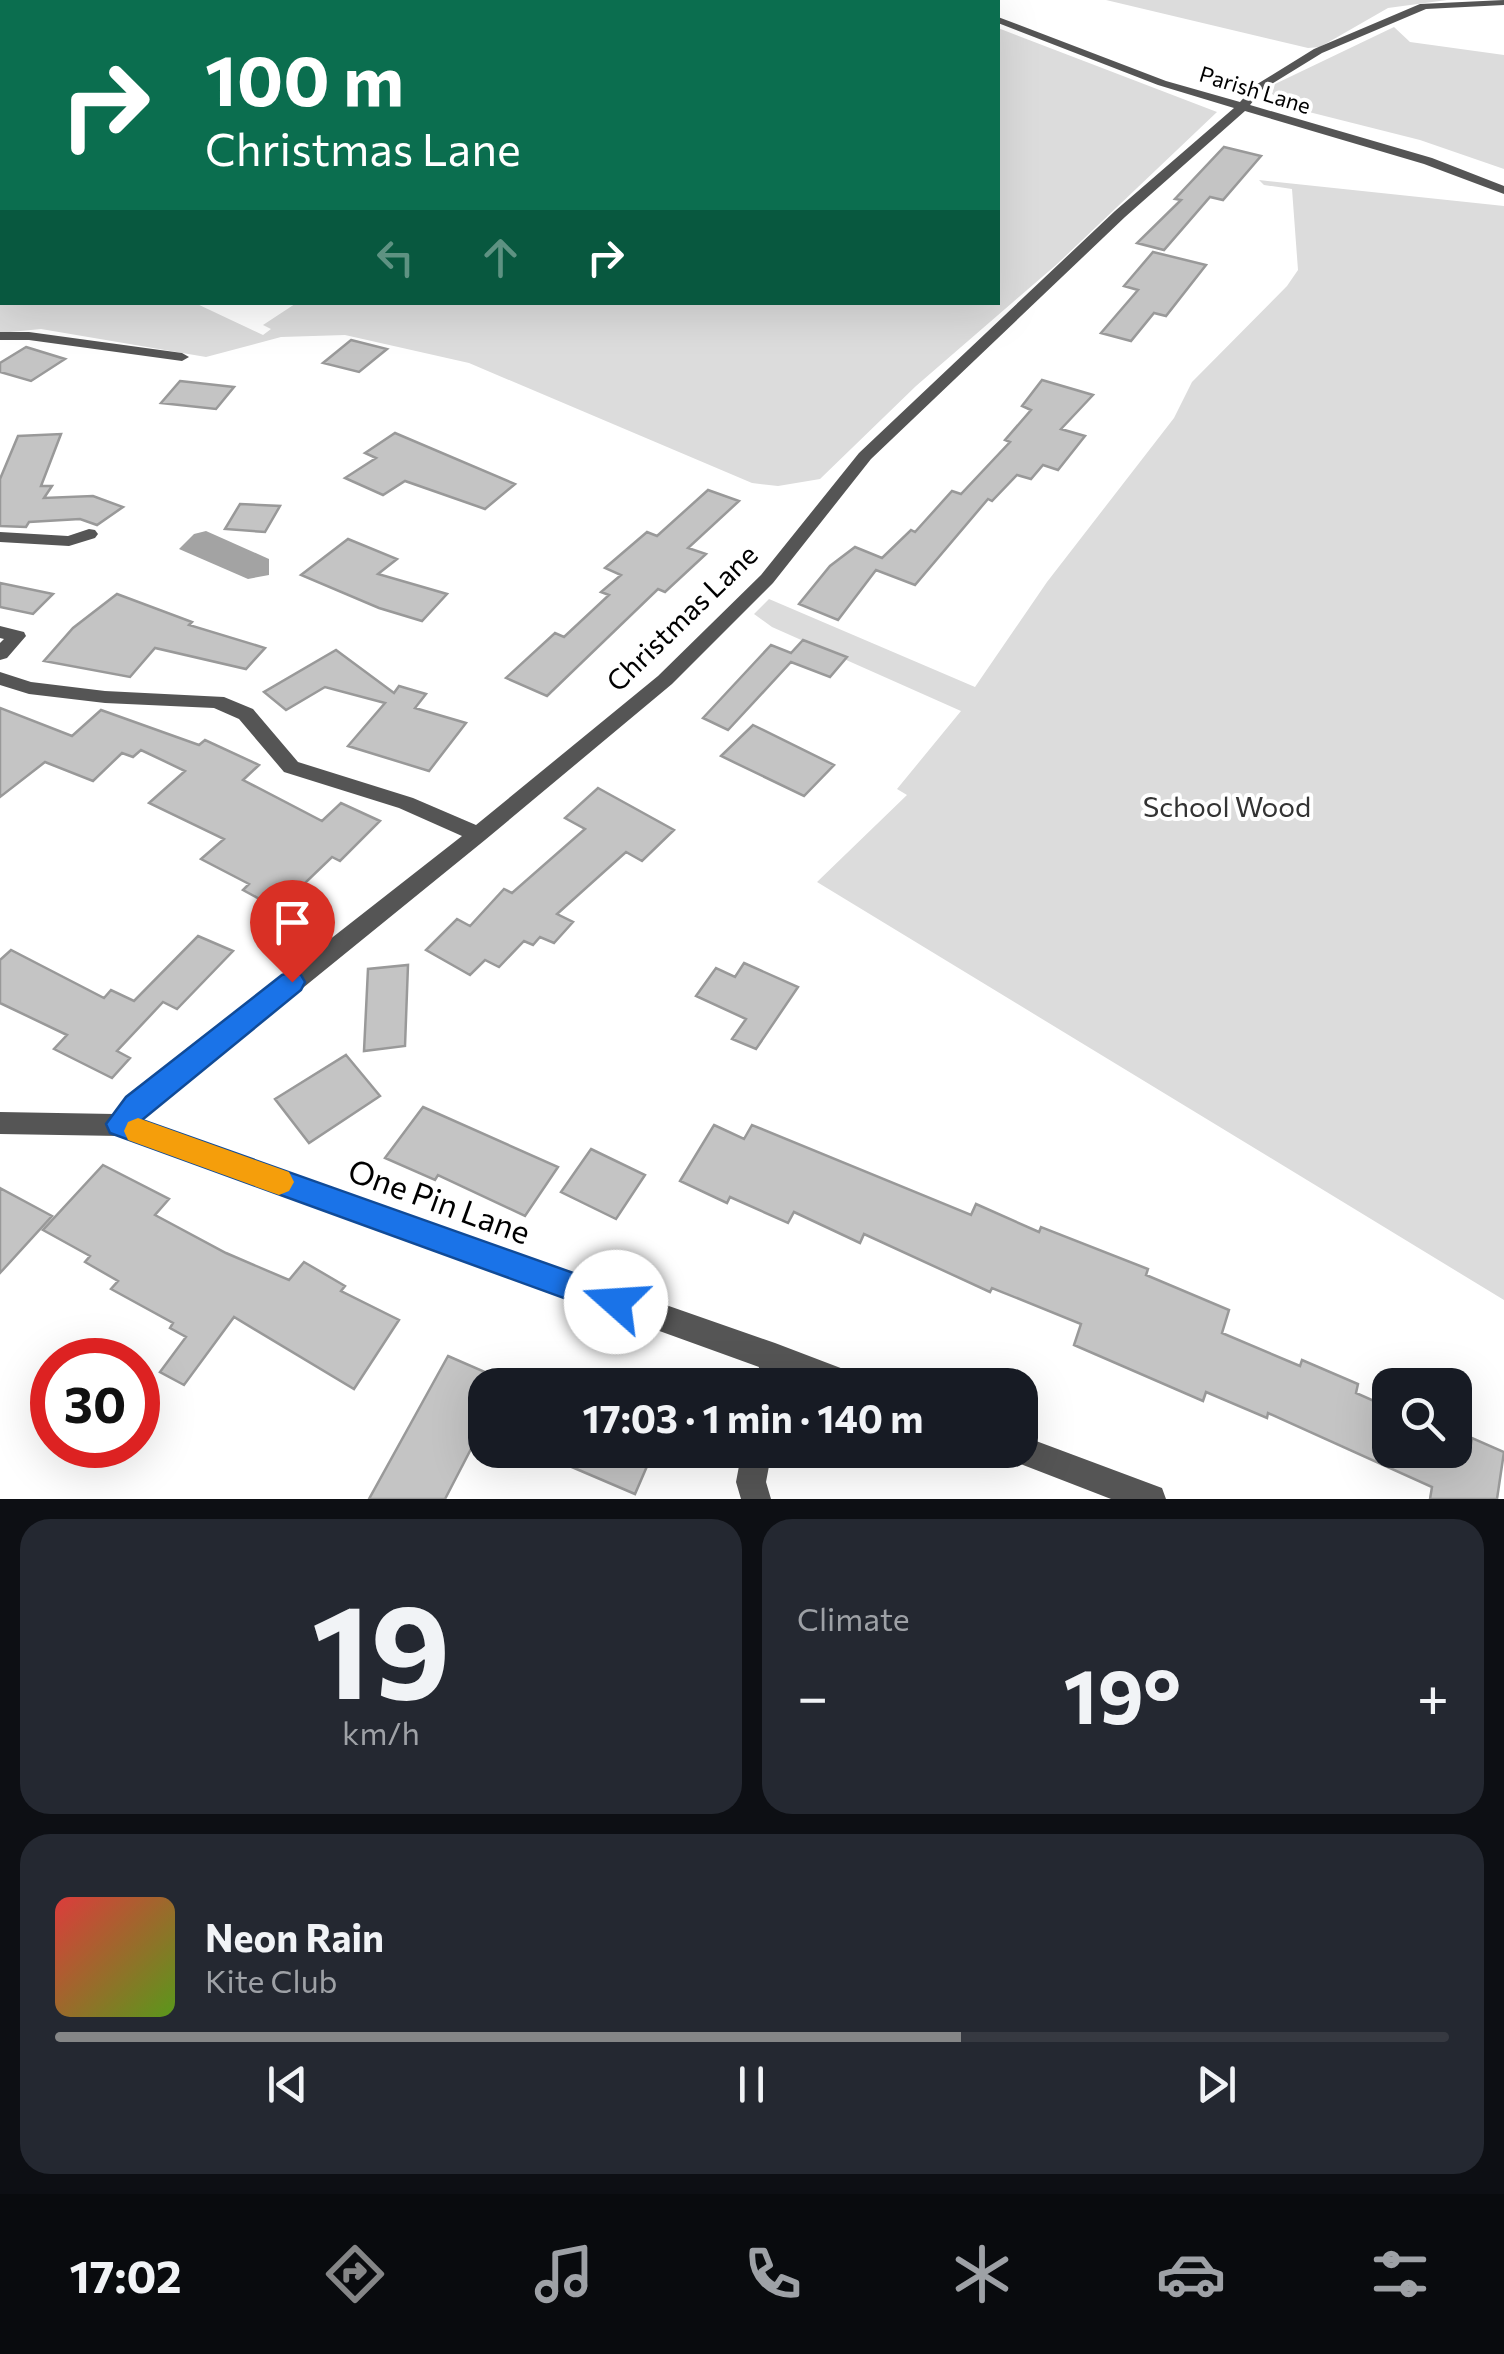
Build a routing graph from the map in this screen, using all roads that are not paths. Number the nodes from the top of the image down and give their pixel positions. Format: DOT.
graph roads {
  1 [pos="1504,2"];
  2 [pos="1000,21"];
  3 [pos="1241,108"];
  4 [pos="1504,190"];
  5 [pos="0,336"];
  6 [pos="182,357"];
  7 [pos="90,534"];
  8 [pos="0,537"];
  9 [pos="0,632"];
  10 [pos="0,654"];
  11 [pos="0,678"];
  12 [pos="478,835"];
  13 [pos="0,1124"];
  14 [pos="120,1124"];
  15 [pos="764,1368"];
  16 [pos="1038,1457"];
  17 [pos="753,1468"];
  18 [pos="756,1499"];
  19 [pos="1151,1499"];
  1 -- 3 [label="street, Christmas Lane"];
  2 -- 3 [label="street, Parish Lane"];
  3 -- 4 [label="street, Parish Lane"];
  3 -- 12 [label="street, Christmas Lane"];
  5 -- 6 [label="street"];
  7 -- 8 [label="street"];
  9 -- 10 [label="street"];
  11 -- 12 [label="street"];
  12 -- 14 [label="street, Christmas Lane"];
  13 -- 14 [label="street, One Pin Lane"];
  14 -- 15 [label="street, One Pin Lane"];
  16 -- 19 [label="street"];
  17 -- 18 [label="street"];
}
